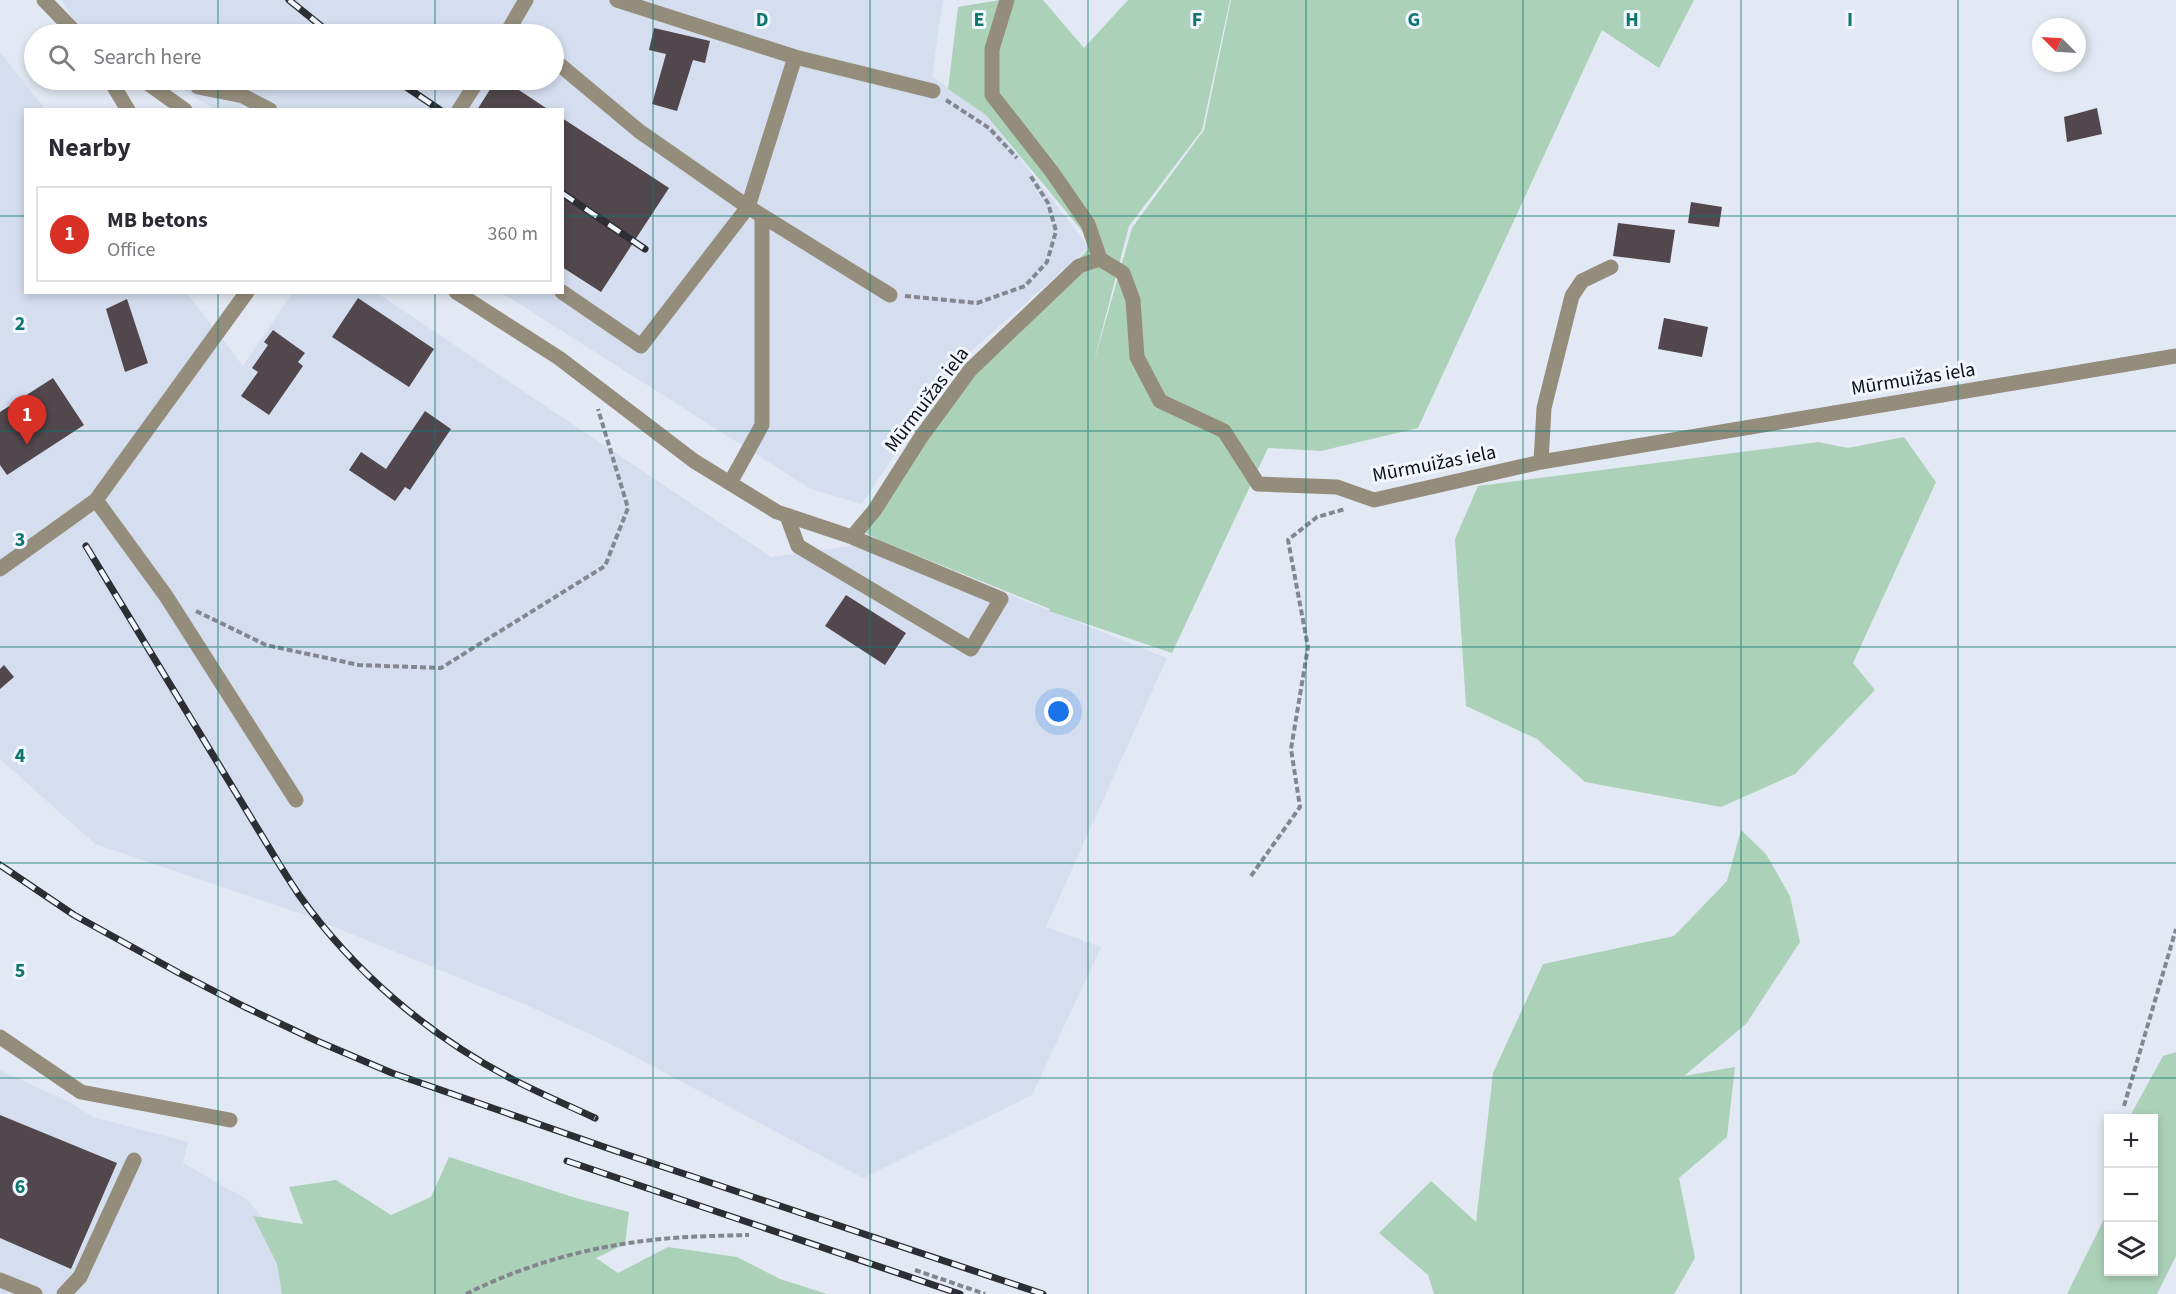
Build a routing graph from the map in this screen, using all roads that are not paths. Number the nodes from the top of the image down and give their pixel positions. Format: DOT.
graph roads {
  1 [pos="44,0"];
  2 [pos="526,0"];
  3 [pos="617,0"];
  4 [pos="1007,0"];
  5 [pos="67,24"];
  6 [pos="517,24"];
  7 [pos="795,57"];
  8 [pos="564,68"];
  9 [pos="116,90"];
  10 [pos="157,90"];
  11 [pos="213,90"];
  12 [pos="472,90"];
  13 [pos="933,91"];
  14 [pos="127,108"];
  15 [pos="182,108"];
  16 [pos="266,108"];
  17 [pos="460,108"];
  18 [pos="748,207"];
  19 [pos="762,216"];
  20 [pos="1100,259"];
  21 [pos="1611,267"];
  22 [pos="564,293"];
  23 [pos="459,294"];
  24 [pos="890,294"];
  25 [pos="239,296"];
  26 [pos="2176,356"];
  27 [pos="1541,462"];
  28 [pos="730,483"];
  29 [pos="96,500"];
  30 [pos="787,516"];
  31 [pos="852,537"];
  32 [pos="0,569"];
  33 [pos="296,800"];
  34 [pos="0,1037"];
  35 [pos="230,1120"];
  36 [pos="134,1160"];
  37 [pos="0,1280"];
  38 [pos="35,1294"];
  39 [pos="64,1294"];
  1 -- 5 [label="street"];
  2 -- 6 [label="street"];
  3 -- 7 [label="street"];
  4 -- 20 [label="street"];
  7 -- 13 [label="street"];
  7 -- 18 [label="street"];
  8 -- 18 [label="street"];
  9 -- 14 [label="street"];
  10 -- 15 [label="street"];
  11 -- 16 [label="street"];
  12 -- 17 [label="street"];
  18 -- 19 [label="street"];
  18 -- 22 [label="street"];
  19 -- 24 [label="street"];
  19 -- 28 [label="street"];
  20 -- 27 [label="street, Mūrmuižas iela"];
  20 -- 31 [label="street, Mūrmuižas iela"];
  21 -- 27 [label="street"];
  23 -- 28 [label="street"];
  25 -- 29 [label="street"];
  26 -- 27 [label="street, Mūrmuižas iela"];
  28 -- 30 [label="street"];
  29 -- 32 [label="street"];
  29 -- 33 [label="street"];
  30 -- 31 [label="street"];
  30 -- 31 [label="street"];
  34 -- 35 [label="street"];
  36 -- 39 [label="street"];
  37 -- 38 [label="street"];
}
